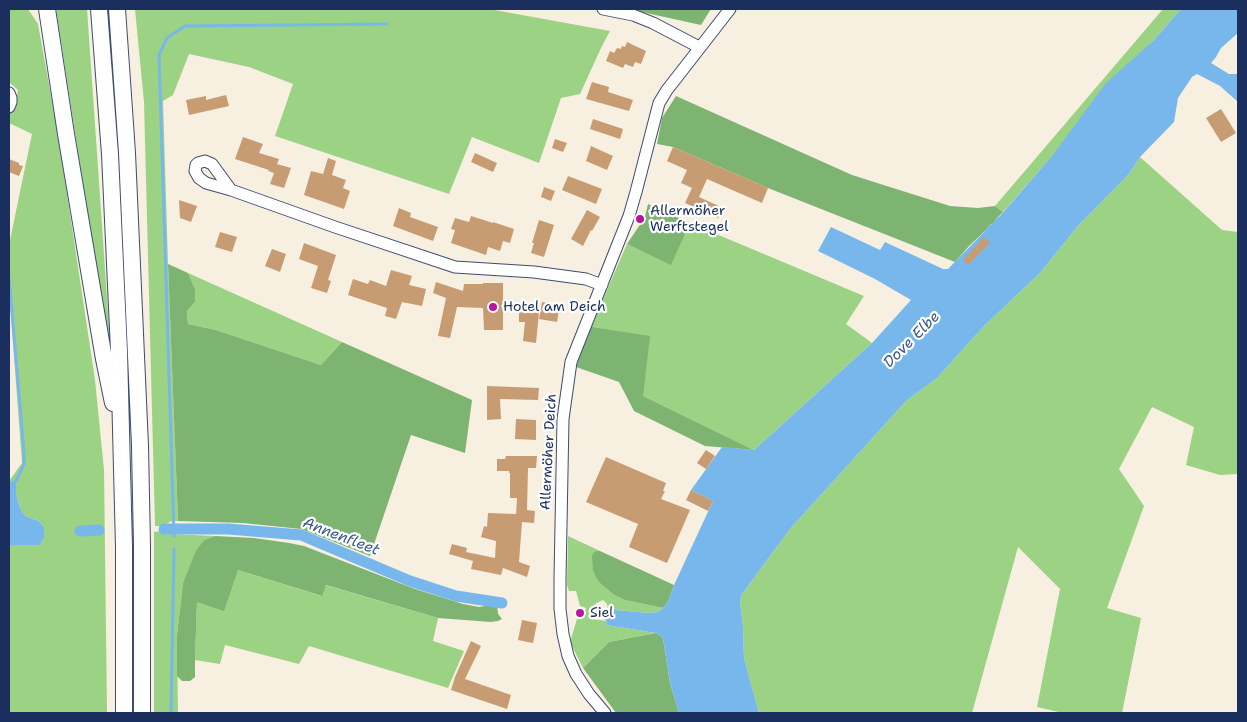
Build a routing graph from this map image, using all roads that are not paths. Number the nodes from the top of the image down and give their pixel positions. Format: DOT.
graph roads {
  1 [pos="98,9"];
  2 [pos="117,9"];
  3 [pos="603,9"];
  4 [pos="730,9"];
  5 [pos="46,12"];
  6 [pos="700,47"];
  7 [pos="9,93"];
  8 [pos="9,107"];
  9 [pos="231,190"];
  10 [pos="602,285"];
  11 [pos="122,446"];
  12 [pos="124,713"];
  13 [pos="142,713"];
  14 [pos="605,713"];
  1 -- 11 [label="highway"];
  2 -- 13 [label="highway"];
  3 -- 6 [label="street"];
  4 -- 6 [label="street, Allermöher Deich"];
  5 -- 11 [label="highway"];
  6 -- 10 [label="street, Allermöher Deich"];
  7 -- 8 [label="street"];
  9 -- 10 [label="street"];
  10 -- 14 [label="street, Allermöher Deich"];
  11 -- 12 [label="highway"];
}
